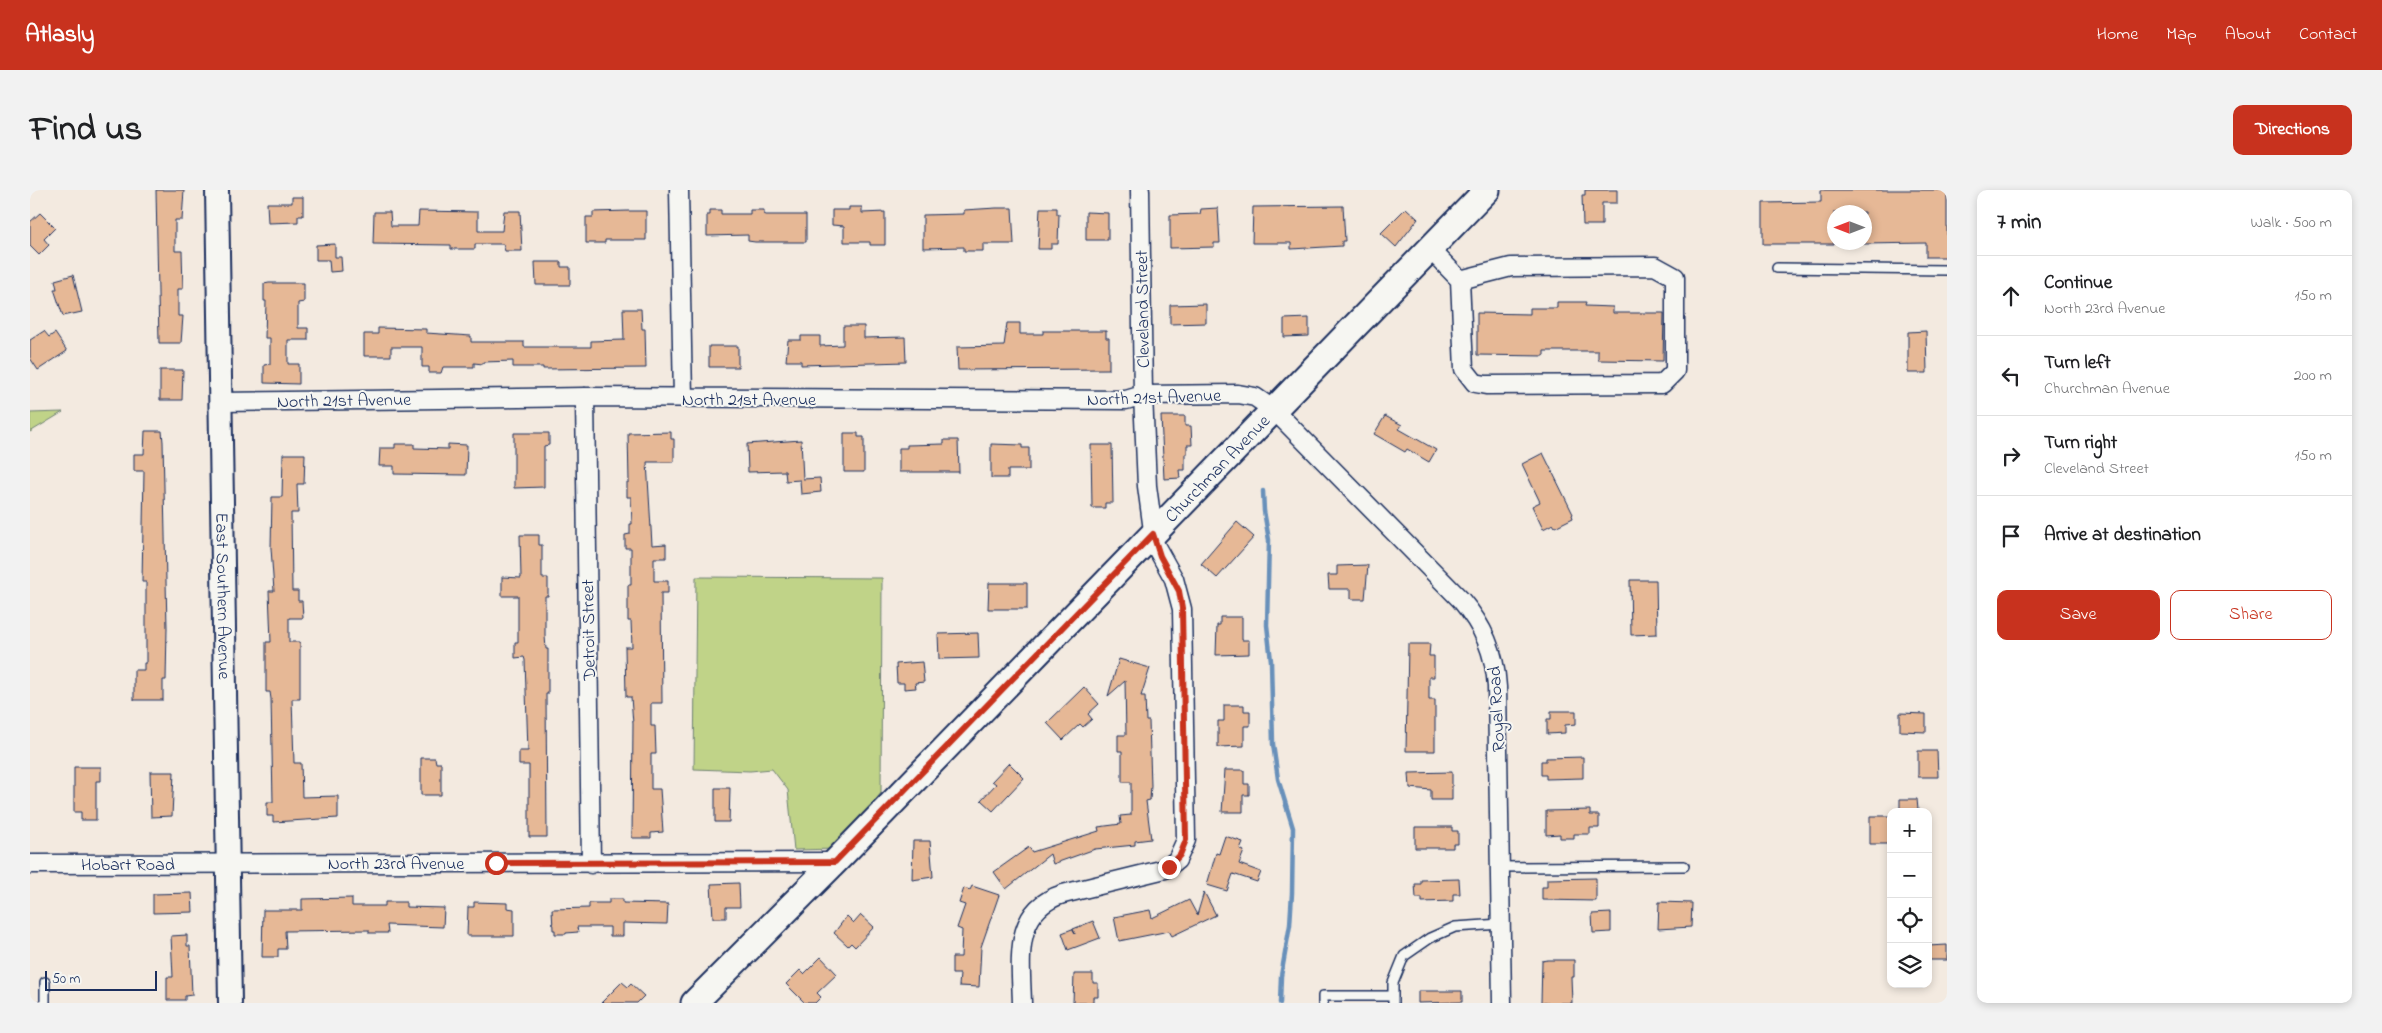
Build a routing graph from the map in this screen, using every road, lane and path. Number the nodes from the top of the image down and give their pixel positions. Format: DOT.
graph roads {
  1 [pos="217,190"];
  2 [pos="679,190"];
  3 [pos="1140,190"];
  4 [pos="1487,190"];
  5 [pos="1430,249"];
  6 [pos="1777,268"];
  7 [pos="1947,270"];
  8 [pos="1460,280"];
  9 [pos="1143,395"];
  10 [pos="585,397"];
  11 [pos="683,398"];
  12 [pos="219,402"];
  13 [pos="1274,410"];
  14 [pos="1153,534"];
  15 [pos="835,862"];
  16 [pos="30,864"];
  17 [pos="227,864"];
  18 [pos="591,864"];
  19 [pos="1684,866"];
  20 [pos="1500,867"];
  21 [pos="1500,924"];
  22 [pos="45,982"];
  23 [pos="1360,999"];
  24 [pos="1393,999"];
  25 [pos="1323,1000"];
  26 [pos="45,1003"];
  27 [pos="230,1003"];
  28 [pos="694,1003"];
  29 [pos="1022,1003"];
  30 [pos="1502,1003"];
  1 -- 12 [label="street, East Southern Avenue"];
  2 -- 11 [label="street"];
  3 -- 9 [label="street, Cleveland Street"];
  4 -- 5 [label="main road, Churchman Avenue"];
  5 -- 8 [label="street"];
  5 -- 13 [label="main road, Churchman Avenue"];
  6 -- 7 [label="lane"];
  8 -- 8 [label="street"];
  9 -- 11 [label="street, North 21st Avenue"];
  9 -- 13 [label="street, North 21st Avenue"];
  9 -- 14 [label="street, Cleveland Street"];
  10 -- 11 [label="street, North 21st Avenue"];
  10 -- 12 [label="street, North 21st Avenue"];
  10 -- 18 [label="street, Detroit Street"];
  12 -- 17 [label="street, East Southern Avenue"];
  13 -- 14 [label="main road, Churchman Avenue"];
  13 -- 20 [label="street, Royal Road"];
  14 -- 15 [label="main road, Churchman Avenue"];
  14 -- 29 [label="street, Cleveland Street"];
  15 -- 18 [label="street, North 23rd Avenue"];
  15 -- 28 [label="main road, Churchman Avenue"];
  16 -- 17 [label="street, Hobart Road"];
  17 -- 18 [label="street, North 23rd Avenue"];
  17 -- 27 [label="street, East Southern Avenue"];
  19 -- 20 [label="lane"];
  20 -- 21 [label="street, Royal Road"];
  21 -- 24 [label="lane"];
  21 -- 30 [label="street, Royal Road"];
  22 -- 26 [label="lane"];
  23 -- 24 [label="lane"];
  23 -- 25 [label="lane"];
}
